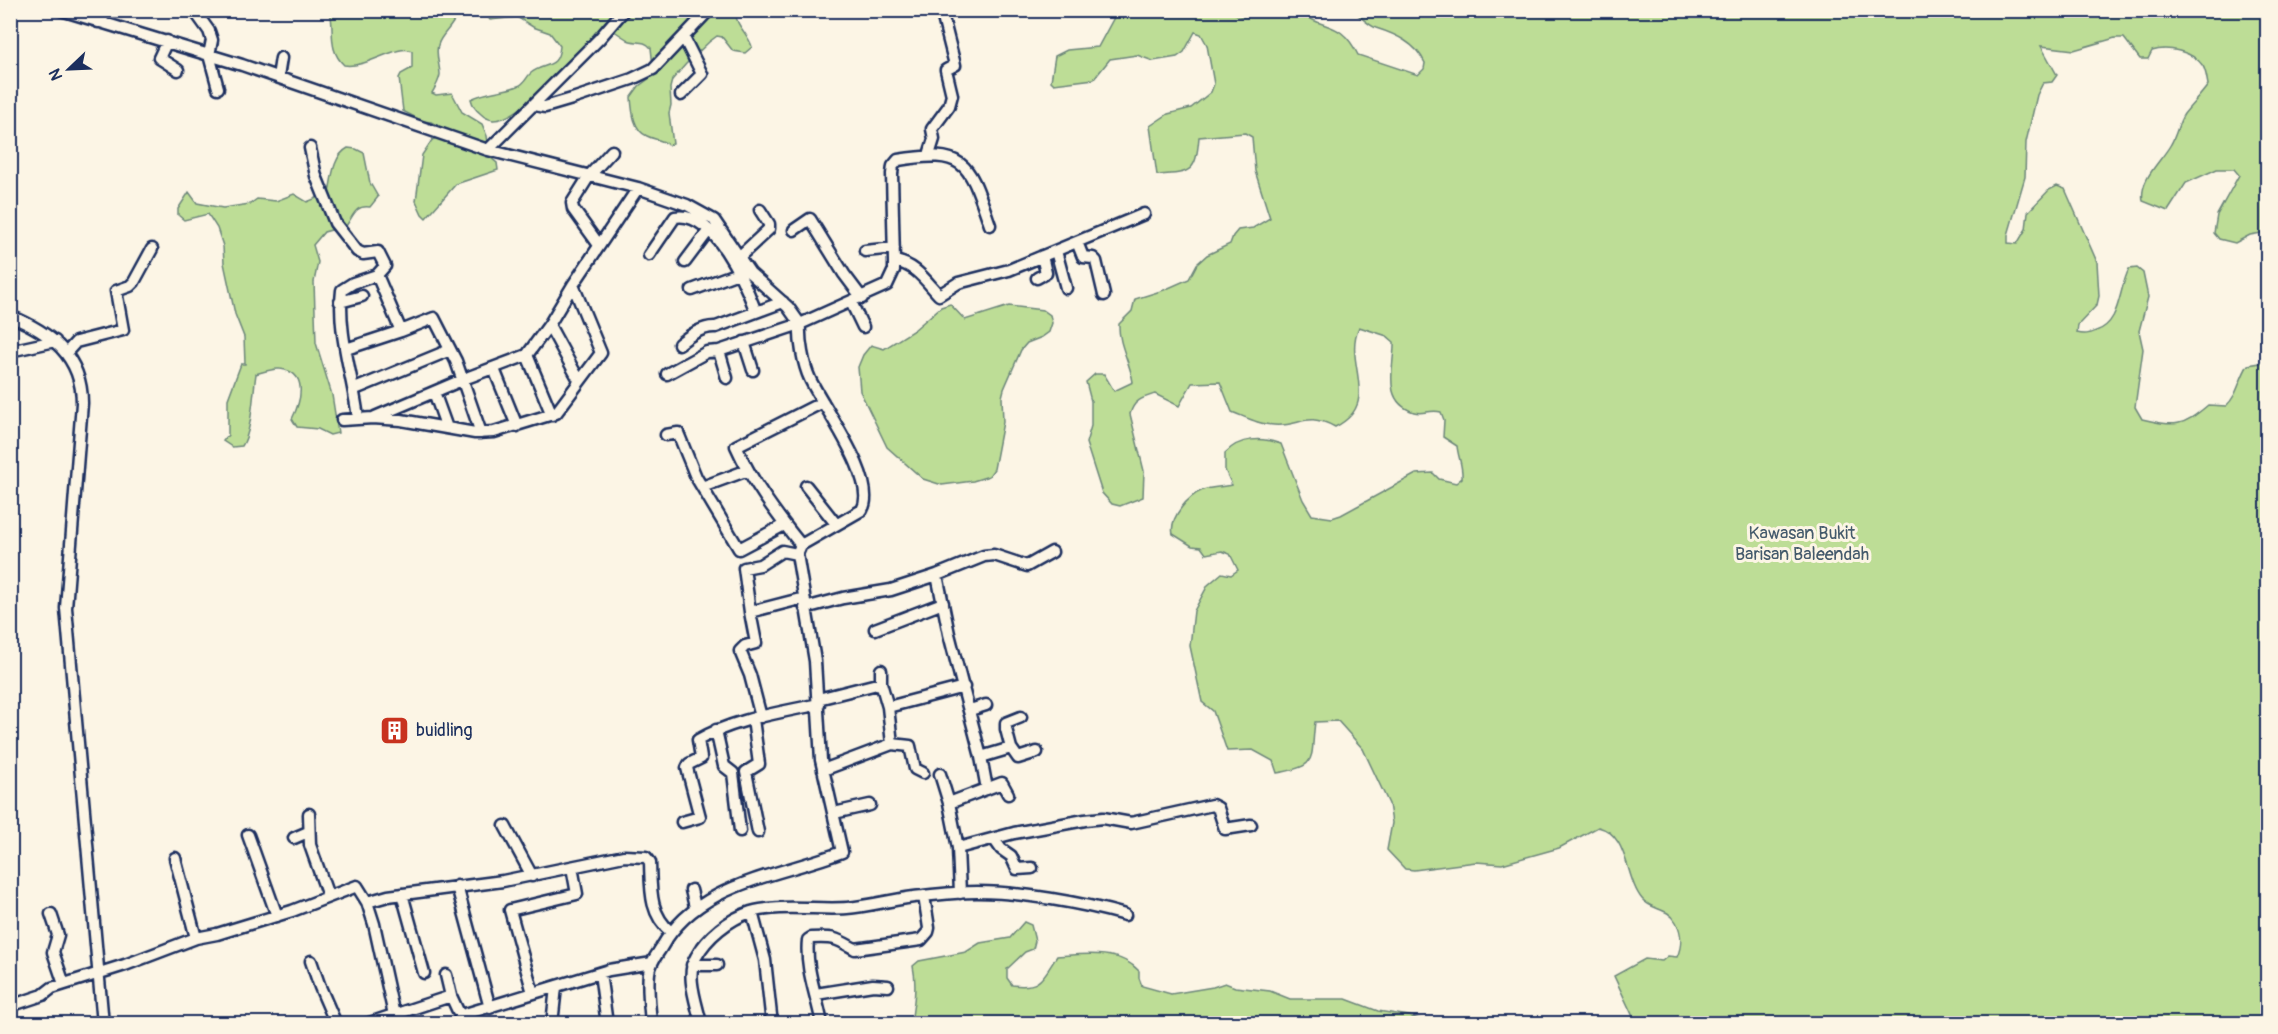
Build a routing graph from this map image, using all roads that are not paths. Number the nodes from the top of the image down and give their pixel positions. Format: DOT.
graph roads {
  1 [pos="110,10"];
  2 [pos="194,10"];
  3 [pos="624,10"];
  4 [pos="710,10"];
  5 [pos="941,10"];
  6 [pos="62,11"];
  7 [pos="98,22"];
  8 [pos="684,38"];
  9 [pos="167,41"];
  10 [pos="209,55"];
  11 [pos="281,58"];
  12 [pos="178,70"];
  13 [pos="278,77"];
  14 [pos="218,88"];
  15 [pos="681,94"];
  16 [pos="535,105"];
  17 [pos="310,148"];
  18 [pos="488,150"];
  19 [pos="612,151"];
  20 [pos="929,155"];
  21 [pos="589,176"];
  22 [pos="638,188"];
  23 [pos="760,210"];
  24 [pos="1144,214"];
  25 [pos="990,225"];
  26 [pos="709,230"];
  27 [pos="794,230"];
  28 [pos="1077,242"];
  29 [pos="599,245"];
  30 [pos="894,248"];
  31 [pos="152,249"];
  32 [pos="865,251"];
  33 [pos="1056,251"];
  34 [pos="650,255"];
  35 [pos="1042,256"];
  36 [pos="739,257"];
  37 [pos="894,261"];
  38 [pos="685,262"];
  39 [pos="738,273"];
  40 [pos="377,275"];
  41 [pos="1037,278"];
  42 [pos="573,285"];
  43 [pos="1066,288"];
  44 [pos="692,291"];
  45 [pos="1104,294"];
  46 [pos="362,296"];
  47 [pos="856,300"];
  48 [pos="340,302"];
  49 [pos="783,303"];
  50 [pos="756,312"];
  51 [pos="10,316"];
  52 [pos="800,324"];
  53 [pos="549,326"];
  54 [pos="862,327"];
  55 [pos="401,331"];
  56 [pos="55,341"];
  57 [pos="744,342"];
  58 [pos="679,344"];
  59 [pos="346,349"];
  60 [pos="450,350"];
  61 [pos="10,351"];
  62 [pos="719,351"];
  63 [pos="66,353"];
  64 [pos="527,355"];
  65 [pos="494,369"];
  66 [pos="753,370"];
  67 [pos="667,374"];
  68 [pos="727,378"];
  69 [pos="579,380"];
  70 [pos="463,381"];
  71 [pos="355,389"];
  72 [pos="434,392"];
  73 [pos="823,402"];
  74 [pos="552,415"];
  75 [pos="358,418"];
  76 [pos="373,418"];
  77 [pos="342,420"];
  78 [pos="517,426"];
  79 [pos="447,428"];
  80 [pos="481,433"];
  81 [pos="666,435"];
  82 [pos="747,470"];
  83 [pos="806,486"];
  84 [pos="702,487"];
  85 [pos="836,524"];
  86 [pos="784,525"];
  87 [pos="739,549"];
  88 [pos="799,549"];
  89 [pos="1052,552"];
  90 [pos="744,568"];
  91 [pos="937,575"];
  92 [pos="805,603"];
  93 [pos="943,603"];
  94 [pos="750,612"];
  95 [pos="875,628"];
  96 [pos="881,670"];
  97 [pos="881,683"];
  98 [pos="964,687"];
  99 [pos="819,701"];
  100 [pos="986,705"];
  101 [pos="888,707"];
  102 [pos="970,710"];
  103 [pos="1021,717"];
  104 [pos="757,718"];
  105 [pos="716,730"];
  106 [pos="892,744"];
  107 [pos="1011,748"];
  108 [pos="1037,752"];
  109 [pos="981,757"];
  110 [pos="823,770"];
  111 [pos="923,773"];
  112 [pos="940,774"];
  113 [pos="987,789"];
  114 [pos="1008,794"];
  115 [pos="949,803"];
  116 [pos="870,805"];
  117 [pos="834,813"];
  118 [pos="309,814"];
  119 [pos="682,822"];
  120 [pos="1251,825"];
  121 [pos="505,826"];
  122 [pos="740,831"];
  123 [pos="308,832"];
  124 [pos="758,832"];
  125 [pos="248,835"];
  126 [pos="294,838"];
  127 [pos="994,839"];
  128 [pos="958,848"];
  129 [pos="175,858"];
  130 [pos="572,867"];
  131 [pos="1032,868"];
  132 [pos="532,876"];
  133 [pos="457,886"];
  134 [pos="690,890"];
  135 [pos="960,893"];
  136 [pos="402,894"];
  137 [pos="328,896"];
  138 [pos="924,896"];
  139 [pos="368,902"];
  140 [pos="695,907"];
  141 [pos="753,912"];
  142 [pos="51,914"];
  143 [pos="1125,915"];
  144 [pos="277,916"];
  145 [pos="670,932"];
  146 [pos="196,938"];
  147 [pos="311,961"];
  148 [pos="652,963"];
  149 [pos="692,965"];
  150 [pos="717,965"];
  151 [pos="424,973"];
  152 [pos="600,973"];
  153 [pos="98,974"];
  154 [pos="446,975"];
  155 [pos="64,984"];
  156 [pos="888,986"];
  157 [pos="556,987"];
  158 [pos="533,993"];
  159 [pos="816,993"];
  160 [pos="451,996"];
  161 [pos="10,1006"];
  162 [pos="490,1008"];
  163 [pos="394,1015"];
  164 [pos="771,1016"];
  165 [pos="463,1019"];
  166 [pos="103,1023"];
  167 [pos="336,1023"];
  168 [pos="366,1023"];
  169 [pos="552,1023"];
  170 [pos="607,1023"];
  171 [pos="651,1023"];
  172 [pos="701,1023"];
  173 [pos="822,1023"];
  1 -- 7 [label="street"];
  2 -- 10 [label="street"];
  3 -- 16 [label="street"];
  4 -- 8 [label="street"];
  5 -- 20 [label="street"];
  6 -- 7 [label="street"];
  7 -- 9 [label="street"];
  8 -- 15 [label="street"];
  8 -- 16 [label="street"];
  9 -- 10 [label="street"];
  9 -- 12 [label="street"];
  10 -- 13 [label="street"];
  10 -- 14 [label="street"];
  11 -- 13 [label="street"];
  13 -- 18 [label="street"];
  16 -- 18 [label="street"];
  17 -- 40 [label="street"];
  18 -- 21 [label="street"];
  19 -- 21 [label="street"];
  20 -- 25 [label="street"];
  20 -- 30 [label="street"];
  21 -- 22 [label="street"];
  21 -- 29 [label="street"];
  22 -- 29 [label="street"];
  22 -- 36 [label="street"];
  23 -- 36 [label="street"];
  24 -- 28 [label="street"];
  26 -- 34 [label="street"];
  26 -- 38 [label="street"];
  26 -- 39 [label="street"];
  27 -- 47 [label="street"];
  28 -- 33 [label="street"];
  28 -- 45 [label="street"];
  29 -- 42 [label="street"];
  30 -- 32 [label="street"];
  30 -- 37 [label="street"];
  31 -- 63 [label="street"];
  33 -- 35 [label="street"];
  33 -- 43 [label="street"];
  35 -- 37 [label="street"];
  35 -- 41 [label="street"];
  36 -- 49 [label="street"];
  37 -- 47 [label="street"];
  39 -- 44 [label="street"];
  39 -- 50 [label="street"];
  40 -- 48 [label="street"];
  40 -- 55 [label="street"];
  42 -- 53 [label="street"];
  42 -- 69 [label="street"];
  46 -- 48 [label="street"];
  47 -- 52 [label="street"];
  47 -- 54 [label="street"];
  48 -- 59 [label="street"];
  49 -- 50 [label="street"];
  49 -- 52 [label="street"];
  50 -- 58 [label="street"];
  51 -- 56 [label="street"];
  52 -- 57 [label="street"];
  52 -- 73 [label="street"];
  53 -- 64 [label="street"];
  53 -- 69 [label="street"];
  55 -- 59 [label="street"];
  55 -- 60 [label="street"];
  56 -- 61 [label="street"];
  56 -- 63 [label="street"];
  57 -- 62 [label="street"];
  57 -- 66 [label="street"];
  59 -- 71 [label="street"];
  60 -- 70 [label="street"];
  60 -- 71 [label="street"];
  62 -- 67 [label="street"];
  62 -- 68 [label="street"];
  63 -- 153 [label="street"];
  64 -- 65 [label="street"];
  64 -- 74 [label="street"];
  65 -- 70 [label="street"];
  65 -- 78 [label="street"];
  69 -- 74 [label="street"];
  70 -- 72 [label="street"];
  70 -- 80 [label="street"];
  71 -- 75 [label="street"];
  72 -- 76 [label="street"];
  72 -- 79 [label="street"];
  73 -- 82 [label="street"];
  73 -- 85 [label="street"];
  74 -- 78 [label="street"];
  75 -- 76 [label="street"];
  75 -- 77 [label="street"];
  76 -- 79 [label="street"];
  78 -- 80 [label="street"];
  79 -- 80 [label="street"];
  81 -- 84 [label="street"];
  82 -- 84 [label="street"];
  82 -- 86 [label="street"];
  83 -- 85 [label="street"];
  84 -- 87 [label="street"];
  85 -- 88 [label="street"];
  86 -- 87 [label="street"];
  86 -- 88 [label="street"];
  87 -- 90 [label="street"];
  88 -- 90 [label="street"];
  88 -- 92 [label="street"];
  89 -- 91 [label="street"];
  90 -- 94 [label="street"];
  91 -- 92 [label="street"];
  91 -- 93 [label="street"];
  92 -- 94 [label="street"];
  92 -- 99 [label="street"];
  93 -- 95 [label="street"];
  93 -- 98 [label="street"];
  94 -- 104 [label="street"];
  96 -- 97 [label="street"];
  97 -- 99 [label="street"];
  97 -- 101 [label="street"];
  98 -- 101 [label="street"];
  98 -- 102 [label="street"];
  99 -- 104 [label="street"];
  99 -- 110 [label="street"];
  100 -- 102 [label="street"];
  101 -- 106 [label="street"];
  102 -- 109 [label="street"];
  103 -- 107 [label="street"];
  104 -- 105 [label="street"];
  104 -- 124 [label="street"];
  105 -- 119 [label="street"];
  105 -- 122 [label="street"];
  106 -- 110 [label="street"];
  106 -- 111 [label="street"];
  107 -- 108 [label="street"];
  107 -- 109 [label="street"];
  109 -- 113 [label="street"];
  110 -- 117 [label="street"];
  112 -- 115 [label="street"];
  113 -- 114 [label="street"];
  113 -- 115 [label="street"];
  115 -- 128 [label="street"];
  116 -- 117 [label="street"];
  117 -- 140 [label="street"];
  118 -- 123 [label="street"];
  120 -- 127 [label="street"];
  121 -- 132 [label="street"];
  123 -- 126 [label="street"];
  123 -- 137 [label="street"];
  125 -- 144 [label="street"];
  127 -- 128 [label="street"];
  127 -- 131 [label="street"];
  128 -- 135 [label="street"];
  129 -- 146 [label="street"];
  130 -- 132 [label="street"];
  130 -- 145 [label="street"];
  130 -- 158 [label="street"];
  132 -- 133 [label="street"];
  133 -- 136 [label="street"];
  133 -- 162 [label="street"];
  134 -- 140 [label="street"];
  135 -- 138 [label="street"];
  135 -- 143 [label="street"];
  136 -- 139 [label="street"];
  136 -- 151 [label="street"];
  137 -- 139 [label="street"];
  137 -- 144 [label="street"];
  138 -- 141 [label="street"];
  138 -- 159 [label="street"];
  139 -- 163 [label="street"];
  140 -- 145 [label="street"];
  141 -- 149 [label="street"];
  141 -- 164 [label="street"];
  142 -- 155 [label="street"];
  144 -- 146 [label="street"];
  145 -- 148 [label="street"];
  146 -- 153 [label="street"];
  147 -- 167 [label="street"];
  148 -- 152 [label="street"];
  148 -- 171 [label="street"];
  149 -- 150 [label="street"];
  149 -- 172 [label="street"];
  152 -- 157 [label="street"];
  152 -- 170 [label="street"];
  153 -- 155 [label="street"];
  153 -- 166 [label="street"];
  154 -- 160 [label="street"];
  155 -- 161 [label="street"];
  156 -- 159 [label="street"];
  157 -- 158 [label="street"];
  157 -- 169 [label="street"];
  158 -- 162 [label="street"];
  159 -- 173 [label="street"];
  160 -- 163 [label="street"];
  160 -- 165 [label="street"];
  162 -- 165 [label="street"];
  163 -- 168 [label="street"];
}
